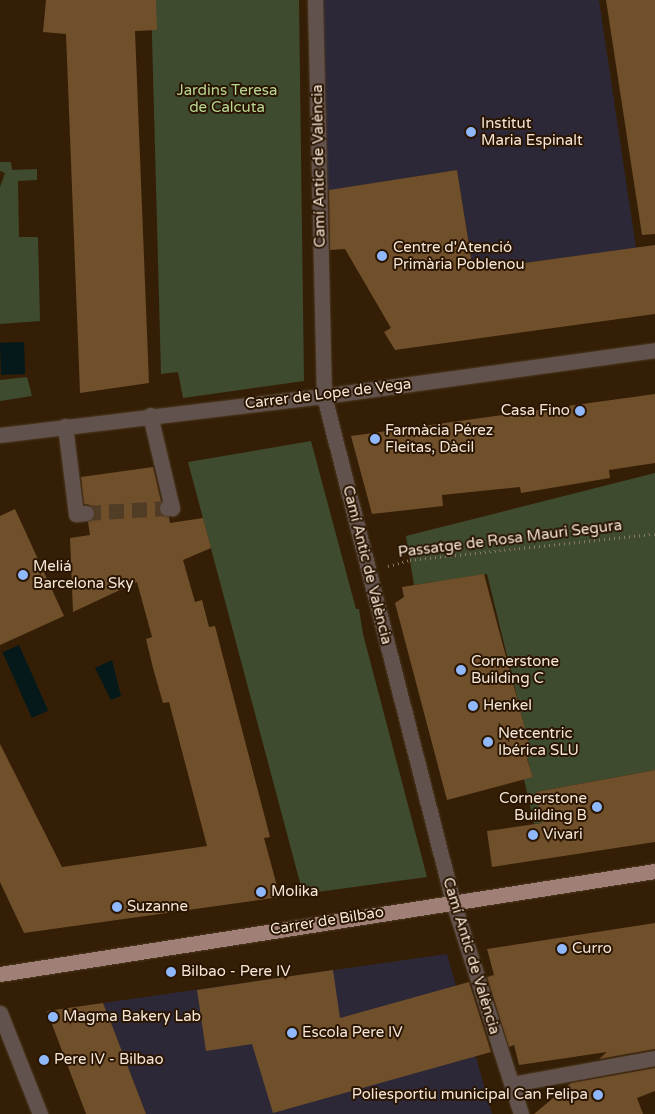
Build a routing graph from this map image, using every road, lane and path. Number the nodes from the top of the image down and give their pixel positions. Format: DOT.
graph roads {
  1 [pos="315,0"];
  2 [pos="655,350"];
  3 [pos="324,396"];
  4 [pos="150,415"];
  5 [pos="66,426"];
  6 [pos="0,435"];
  7 [pos="167,508"];
  8 [pos="86,513"];
  9 [pos="655,534"];
  10 [pos="368,572"];
  11 [pos="655,871"];
  12 [pos="453,902"];
  13 [pos="0,974"];
  14 [pos="0,1013"];
  15 [pos="655,1058"];
  16 [pos="512,1084"];
  17 [pos="40,1114"];
  18 [pos="521,1114"];
  1 -- 3 [label="street, Camí Antic de València"];
  2 -- 3 [label="street, Carrer de Lope de Vega"];
  3 -- 4 [label="street, Carrer de Lope de Vega"];
  3 -- 10 [label="street, Camí Antic de València"];
  4 -- 5 [label="street, Carrer de Lope de Vega"];
  4 -- 7 [label="street"];
  5 -- 6 [label="street, Carrer de Lope de Vega"];
  5 -- 8 [label="street"];
  9 -- 10 [label="path, Passatge de Rosa Mauri Segura"];
  10 -- 12 [label="street, Camí Antic de València"];
  11 -- 12 [label="main road, Carrer de Bilbao"];
  12 -- 13 [label="main road, Carrer de Bilbao"];
  12 -- 16 [label="street, Camí Antic de València"];
  14 -- 17 [label="street"];
  15 -- 16 [label="street"];
  16 -- 18 [label="street, Camí Antic de València"];
}
